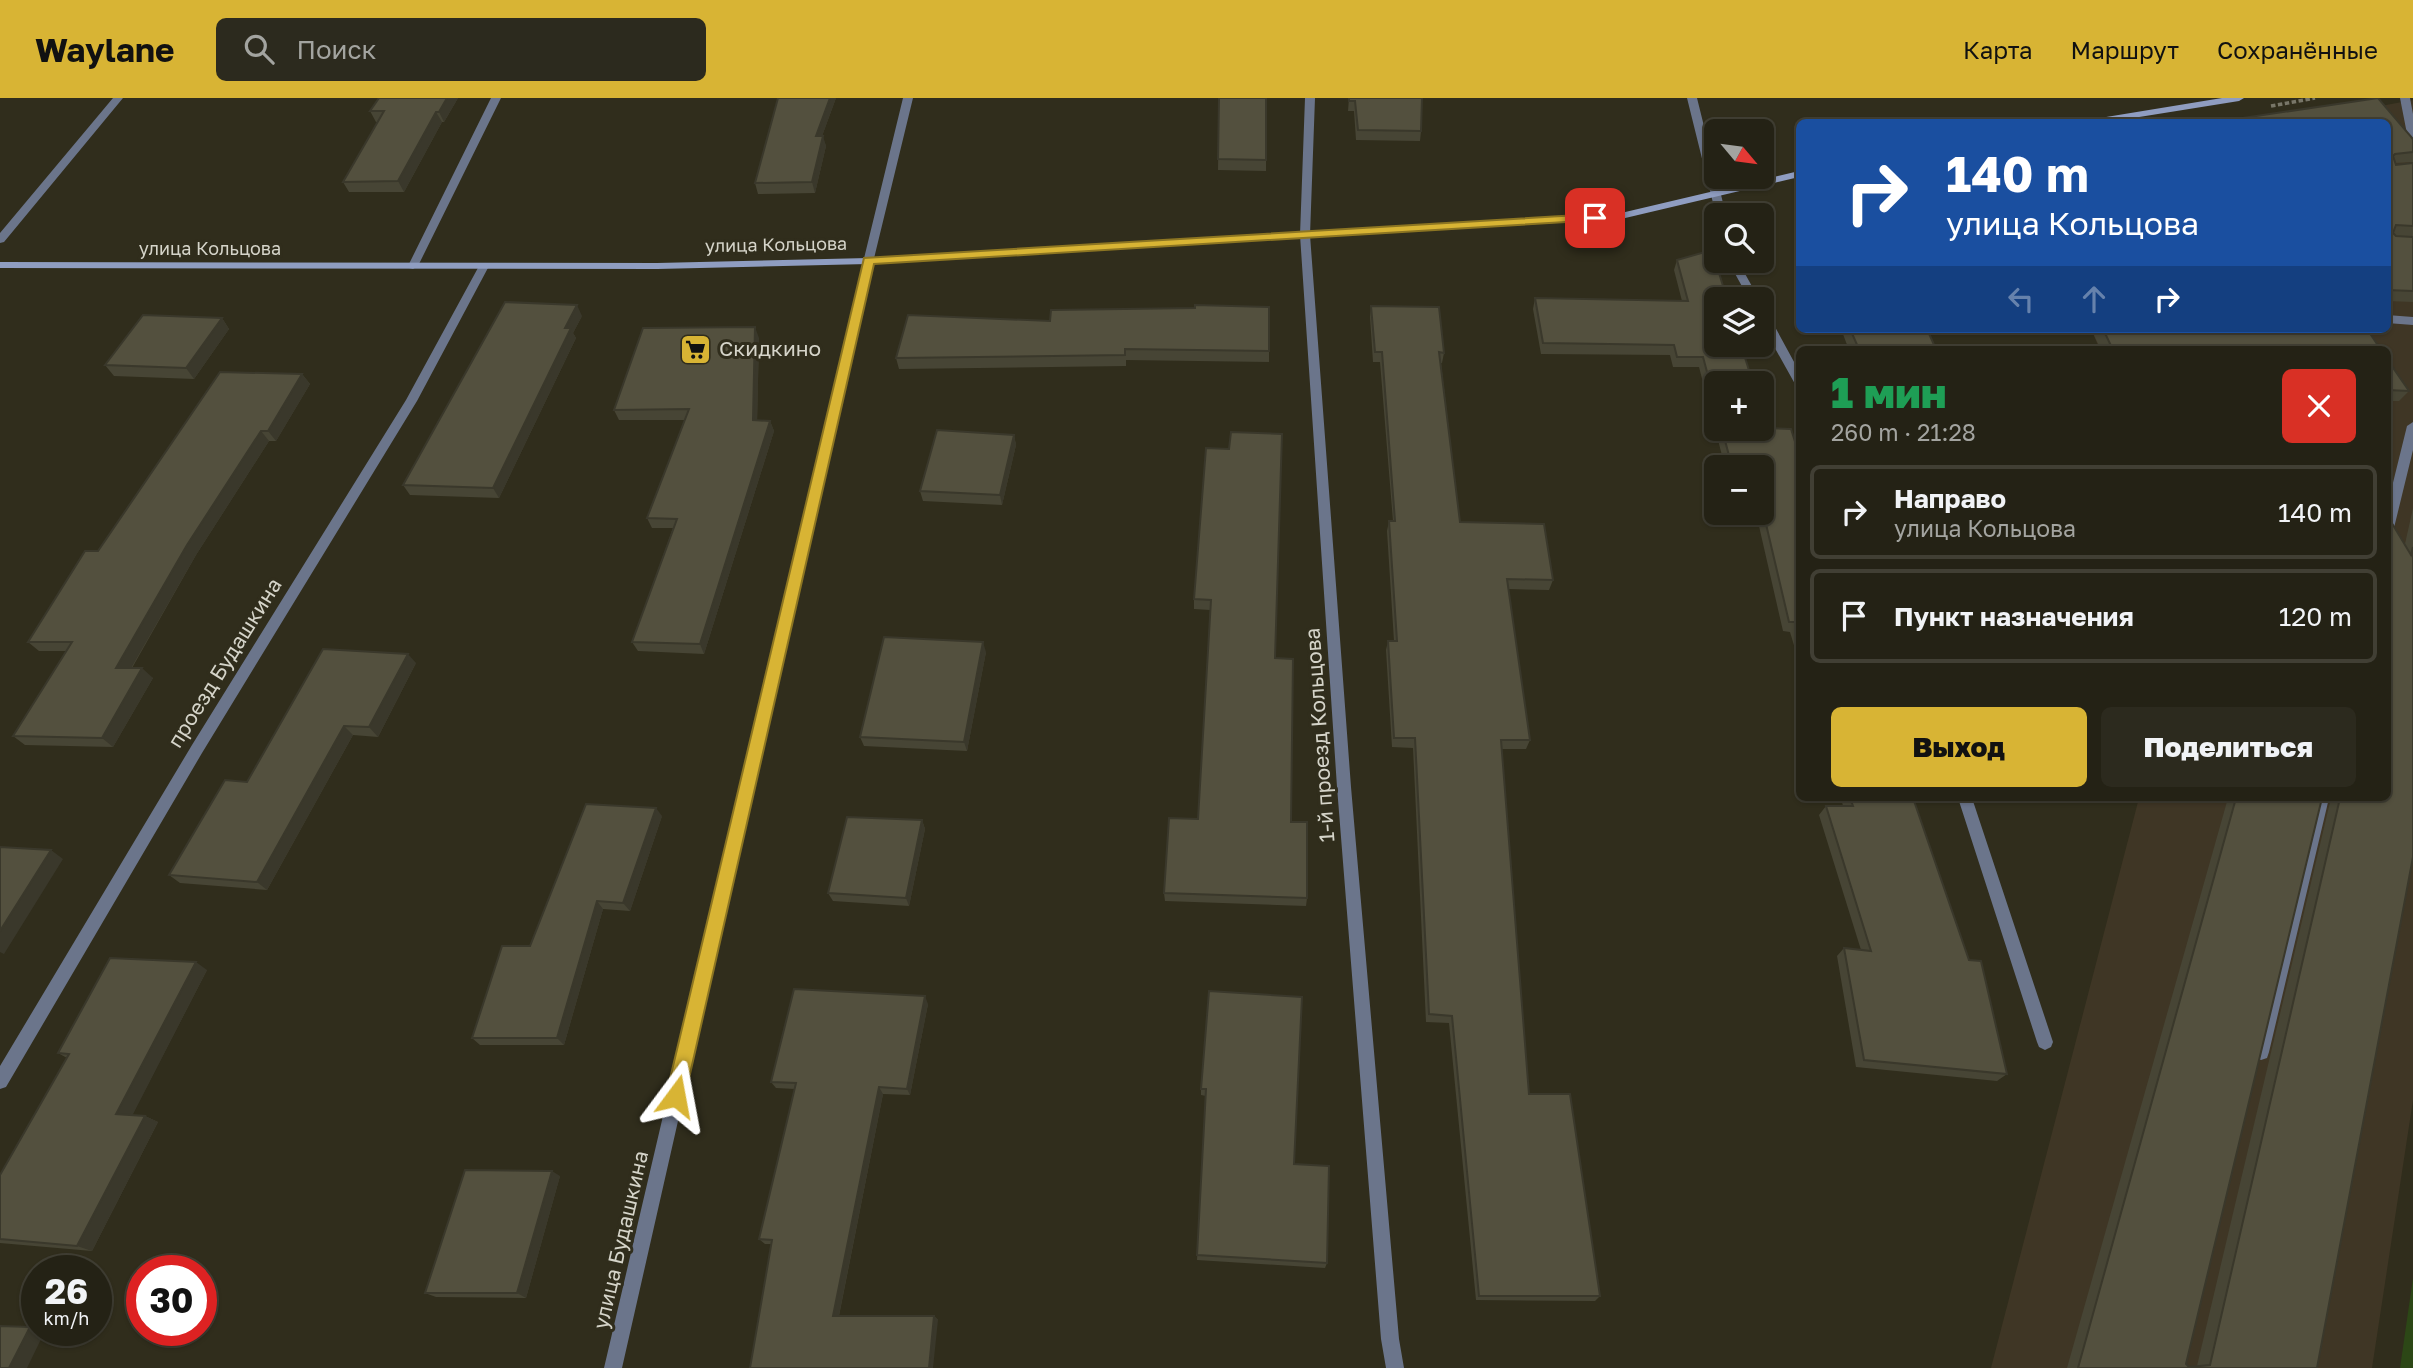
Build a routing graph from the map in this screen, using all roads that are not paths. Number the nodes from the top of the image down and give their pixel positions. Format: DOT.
graph roads {
  1 [pos="118,98"];
  2 [pos="496,98"];
  3 [pos="908,98"];
  4 [pos="1310,98"];
  5 [pos="1692,98"];
  6 [pos="2239,98"];
  7 [pos="2405,98"];
  8 [pos="2112,119"];
  9 [pos="2413,139"];
  10 [pos="1796,175"];
  11 [pos="1716,194"];
  12 [pos="1718,203"];
  13 [pos="1306,235"];
  14 [pos="0,240"];
  15 [pos="868,261"];
  16 [pos="0,265"];
  17 [pos="413,266"];
  18 [pos="484,266"];
  19 [pos="2391,319"];
  20 [pos="2413,321"];
  21 [pos="1774,336"];
  22 [pos="1796,376"];
  23 [pos="2413,426"];
  24 [pos="2391,516"];
  25 [pos="1966,801"];
  26 [pos="2321,801"];
  27 [pos="2045,1042"];
  28 [pos="2257,1069"];
  29 [pos="0,1081"];
  30 [pos="613,1368"];
  31 [pos="1395,1368"];
  1 -- 14 [label="street"];
  2 -- 17 [label="street"];
  3 -- 15 [label="street, улица Будашкина"];
  4 -- 13 [label="street, 1-й проезд Кольцова"];
  5 -- 11 [label="street"];
  6 -- 8 [label="street"];
  7 -- 9 [label="street"];
  10 -- 11 [label="street, улица Кольцова"];
  11 -- 12 [label="street"];
  11 -- 13 [label="street, улица Кольцова"];
  13 -- 15 [label="street, улица Кольцова"];
  13 -- 31 [label="street, 1-й проезд Кольцова"];
  15 -- 18 [label="street, улица Кольцова"];
  15 -- 30 [label="street, улица Будашкина"];
  16 -- 17 [label="street, улица Кольцова"];
  17 -- 18 [label="street, улица Кольцова"];
  18 -- 29 [label="street, проезд Будашкина"];
  19 -- 20 [label="street"];
  21 -- 22 [label="street"];
  23 -- 24 [label="street"];
  25 -- 27 [label="street"];
  26 -- 28 [label="street"];
}
